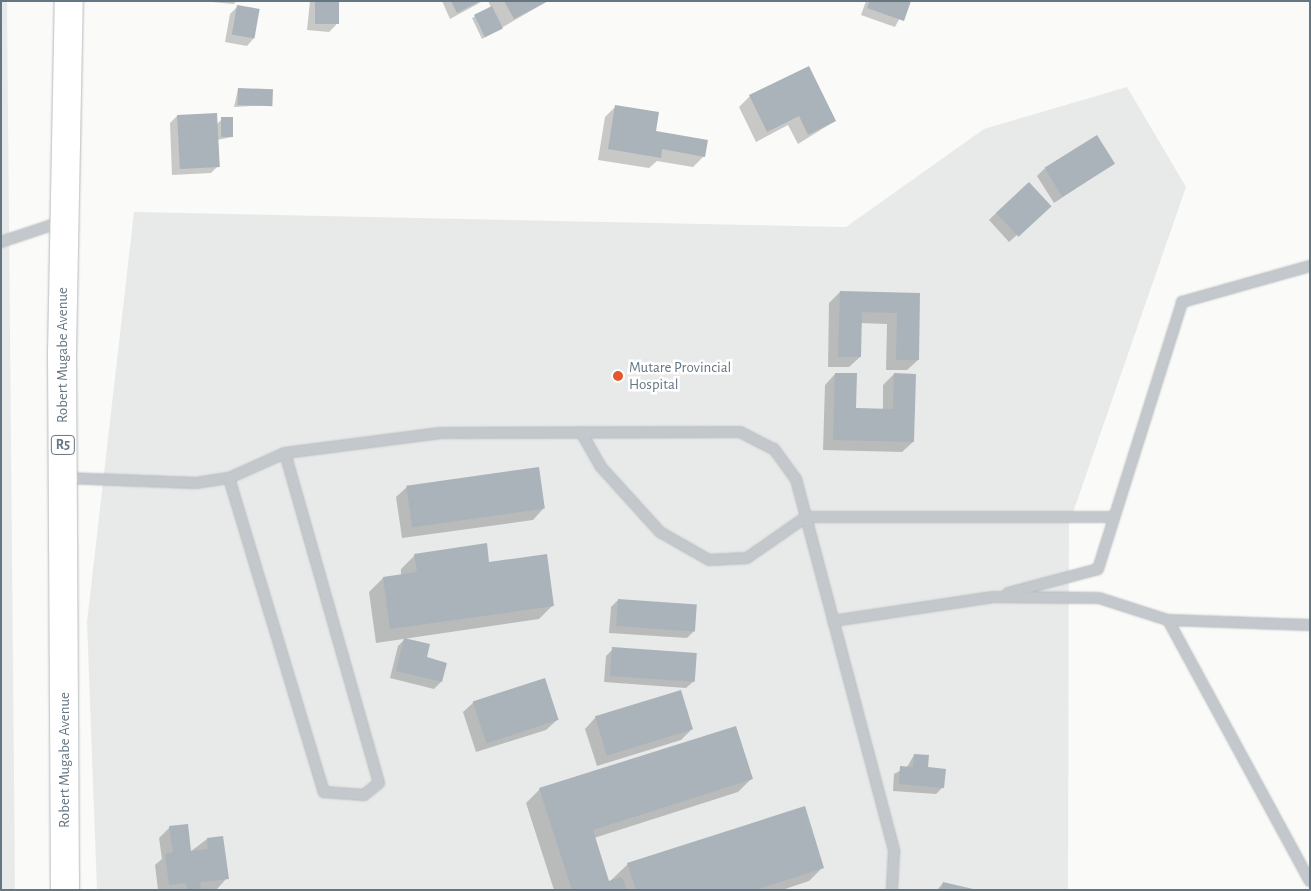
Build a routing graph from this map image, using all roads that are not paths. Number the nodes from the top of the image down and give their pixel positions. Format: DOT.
graph roads {
  1 [pos="69,1"];
  2 [pos="65,221"];
  3 [pos="1,242"];
  4 [pos="1310,266"];
  5 [pos="581,432"];
  6 [pos="284,452"];
  7 [pos="64,478"];
  8 [pos="229,478"];
  9 [pos="806,517"];
  10 [pos="1114,517"];
  11 [pos="993,597"];
  12 [pos="1168,620"];
  13 [pos="833,621"];
  14 [pos="1310,625"];
  15 [pos="1310,881"];
  16 [pos="65,890"];
  17 [pos="892,890"];
  1 -- 2 [label="highway, Robert Mugabe Avenue / R5"];
  2 -- 3 [label="lane"];
  2 -- 7 [label="highway, Robert Mugabe Avenue / R5"];
  4 -- 10 [label="lane"];
  5 -- 6 [label="lane"];
  5 -- 9 [label="lane"];
  5 -- 9 [label="lane"];
  6 -- 8 [label="lane"];
  6 -- 8 [label="lane"];
  7 -- 8 [label="lane"];
  7 -- 16 [label="highway, Robert Mugabe Avenue / R5"];
  9 -- 10 [label="lane"];
  9 -- 13 [label="lane"];
  10 -- 11 [label="lane"];
  11 -- 12 [label="lane"];
  11 -- 13 [label="lane"];
  12 -- 14 [label="lane"];
  12 -- 15 [label="lane"];
  13 -- 17 [label="lane"];
}
